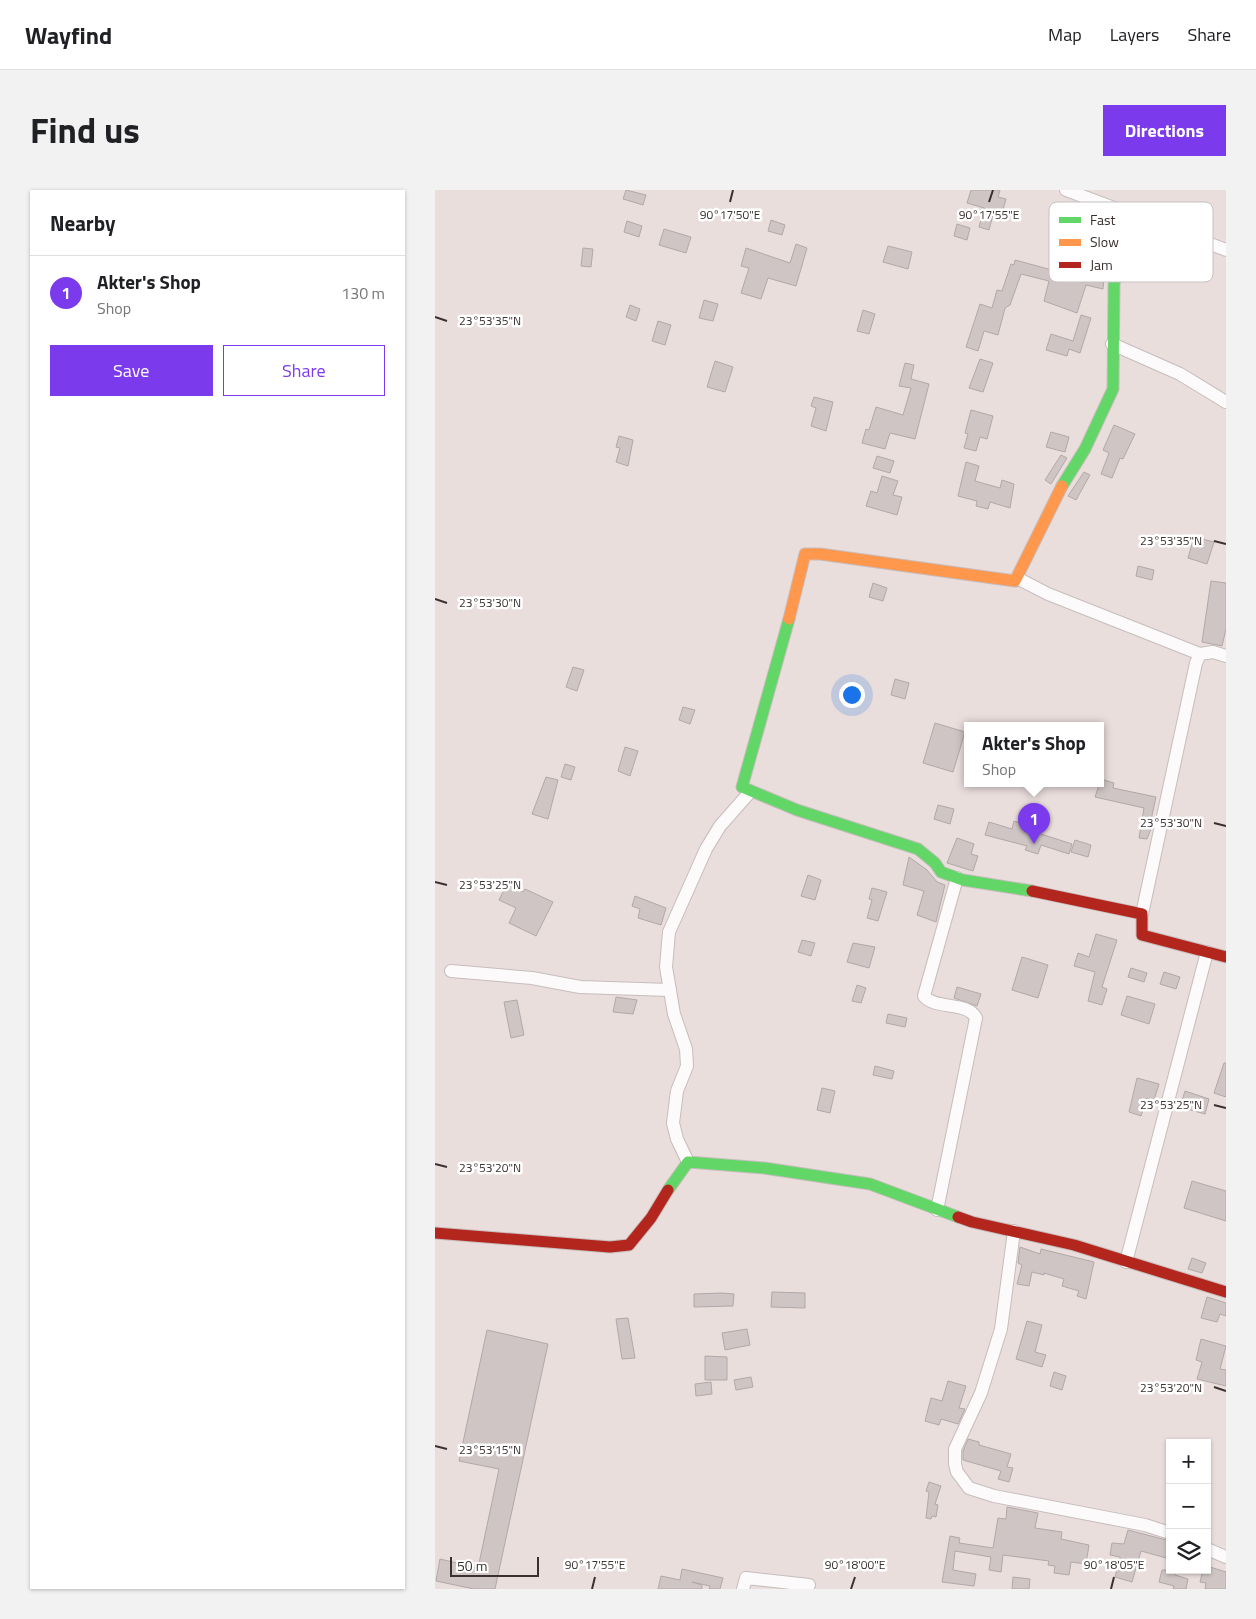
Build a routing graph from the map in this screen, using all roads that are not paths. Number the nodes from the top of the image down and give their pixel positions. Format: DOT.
graph roads {
  1 [pos="1066,190"];
  2 [pos="1100,202"];
  3 [pos="1213,245"];
  4 [pos="1226,250"];
  5 [pos="1114,282"];
  6 [pos="1112,344"];
  7 [pos="1226,402"];
  8 [pos="1017,578"];
  9 [pos="1200,654"];
  10 [pos="1226,656"];
  11 [pos="750,792"];
  12 [pos="957,878"];
  13 [pos="1142,914"];
  14 [pos="1207,952"];
  15 [pos="1226,957"];
  16 [pos="451,971"];
  17 [pos="670,990"];
  18 [pos="688,1162"];
  19 [pos="937,1210"];
  20 [pos="1014,1231"];
  21 [pos="435,1234"];
  22 [pos="1126,1262"];
  23 [pos="1226,1292"];
  24 [pos="1166,1532"];
  25 [pos="1211,1550"];
  26 [pos="1226,1556"];
  27 [pos="809,1585"];
  28 [pos="743,1589"];
  1 -- 2 [label="street"];
  3 -- 4 [label="street"];
  5 -- 6 [label="street"];
  6 -- 7 [label="street"];
  6 -- 8 [label="street"];
  8 -- 9 [label="street"];
  8 -- 11 [label="street"];
  9 -- 10 [label="street"];
  9 -- 13 [label="street"];
  11 -- 12 [label="street"];
  11 -- 17 [label="street"];
  12 -- 13 [label="street"];
  12 -- 19 [label="street"];
  13 -- 14 [label="street"];
  14 -- 15 [label="street"];
  14 -- 22 [label="street"];
  16 -- 17 [label="street"];
  17 -- 18 [label="street"];
  18 -- 19 [label="street"];
  18 -- 21 [label="street"];
  19 -- 20 [label="street"];
  20 -- 22 [label="street"];
  20 -- 24 [label="street"];
  22 -- 23 [label="street"];
  25 -- 26 [label="street"];
  27 -- 28 [label="street"];
}
